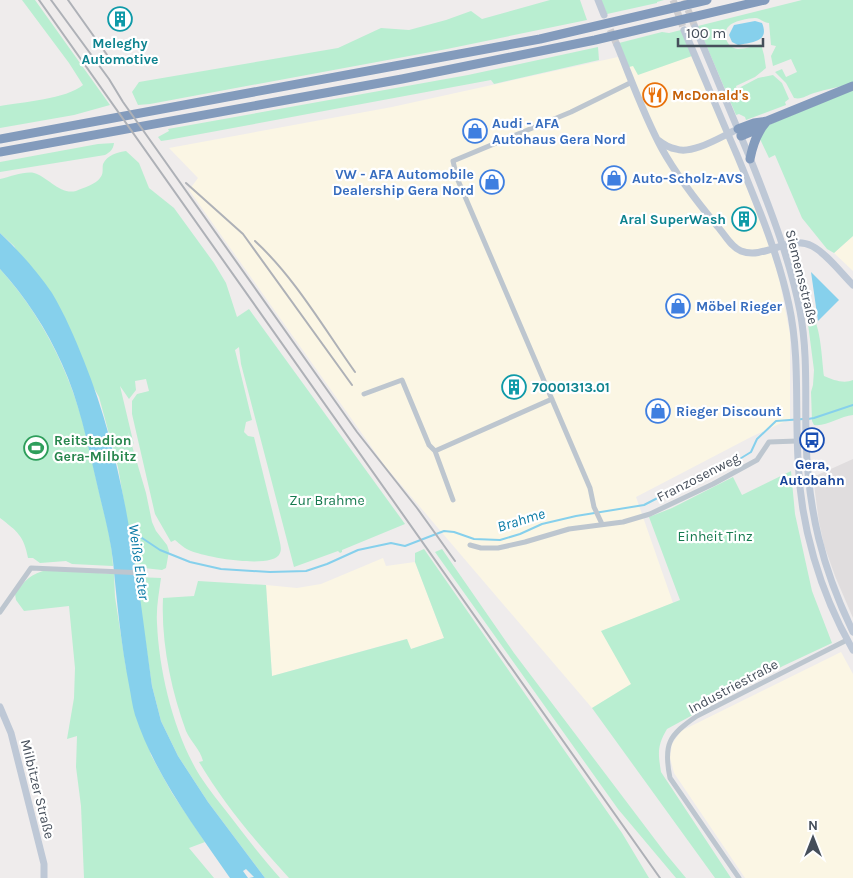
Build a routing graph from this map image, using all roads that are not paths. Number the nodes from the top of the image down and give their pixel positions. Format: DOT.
graph roads {
  1 [pos="598,0"];
  2 [pos="765,0"];
  3 [pos="703,1"];
  4 [pos="604,15"];
  5 [pos="695,27"];
  6 [pos="684,30"];
  7 [pos="617,45"];
  8 [pos="632,82"];
  9 [pos="853,86"];
  10 [pos="767,120"];
  11 [pos="760,128"];
  12 [pos="740,132"];
  13 [pos="728,134"];
  14 [pos="0,139"];
  15 [pos="658,140"];
  16 [pos="675,149"];
  17 [pos="0,152"];
  18 [pos="750,159"];
  19 [pos="674,168"];
  20 [pos="779,234"];
  21 [pos="797,242"];
  22 [pos="783,246"];
  23 [pos="774,250"];
  24 [pos="853,285"];
  25 [pos="364,394"];
  26 [pos="552,399"];
  27 [pos="797,441"];
  28 [pos="806,441"];
  29 [pos="435,451"];
  30 [pos="453,500"];
  31 [pos="601,522"];
  32 [pos="470,545"];
  33 [pos="145,573"];
  34 [pos="0,612"];
  35 [pos="853,632"];
  36 [pos="847,640"];
  37 [pos="853,650"];
  38 [pos="0,707"];
  39 [pos="44,878"];
  40 [pos="739,878"];
  1 -- 4 [label="main road"];
  2 -- 17 [label="highway"];
  3 -- 14 [label="highway"];
  5 -- 12 [label="main road, Siemensstraße"];
  6 -- 13 [label="main road, Siemensstraße"];
  7 -- 8 [label="main road, Siemensstraße"];
  8 -- 15 [label="main road, Siemensstraße"];
  8 -- 26 [label="street"];
  9 -- 10 [label="highway"];
  10 -- 11 [label="highway"];
  10 -- 12 [label="highway"];
  11 -- 12 [label="highway"];
  11 -- 18 [label="highway"];
  12 -- 13 [label="main road"];
  12 -- 18 [label="main road, Siemensstraße"];
  13 -- 16 [label="main road"];
  13 -- 23 [label="main road, Siemensstraße"];
  15 -- 16 [label="main road"];
  15 -- 19 [label="main road, Siemensstraße"];
  16 -- 19 [label="main road"];
  18 -- 20 [label="main road, Siemensstraße"];
  19 -- 23 [label="main road, Siemensstraße"];
  20 -- 21 [label="main road"];
  20 -- 22 [label="main road, Siemensstraße"];
  21 -- 22 [label="main road"];
  21 -- 24 [label="main road"];
  22 -- 23 [label="main road"];
  22 -- 28 [label="main road, Siemensstraße"];
  23 -- 27 [label="main road, Siemensstraße"];
  25 -- 29 [label="street"];
  26 -- 29 [label="street"];
  26 -- 31 [label="street"];
  27 -- 28 [label="main road"];
  27 -- 31 [label="street, Franzosenweg"];
  27 -- 36 [label="main road, Siemensstraße"];
  28 -- 35 [label="main road, Siemensstraße"];
  29 -- 30 [label="street"];
  31 -- 32 [label="street, Franzosenweg"];
  33 -- 34 [label="street"];
  36 -- 37 [label="main road, Siemensstraße"];
  36 -- 40 [label="street, Industriestraße"];
  38 -- 39 [label="main road, Milbitzer Straße"];
}
